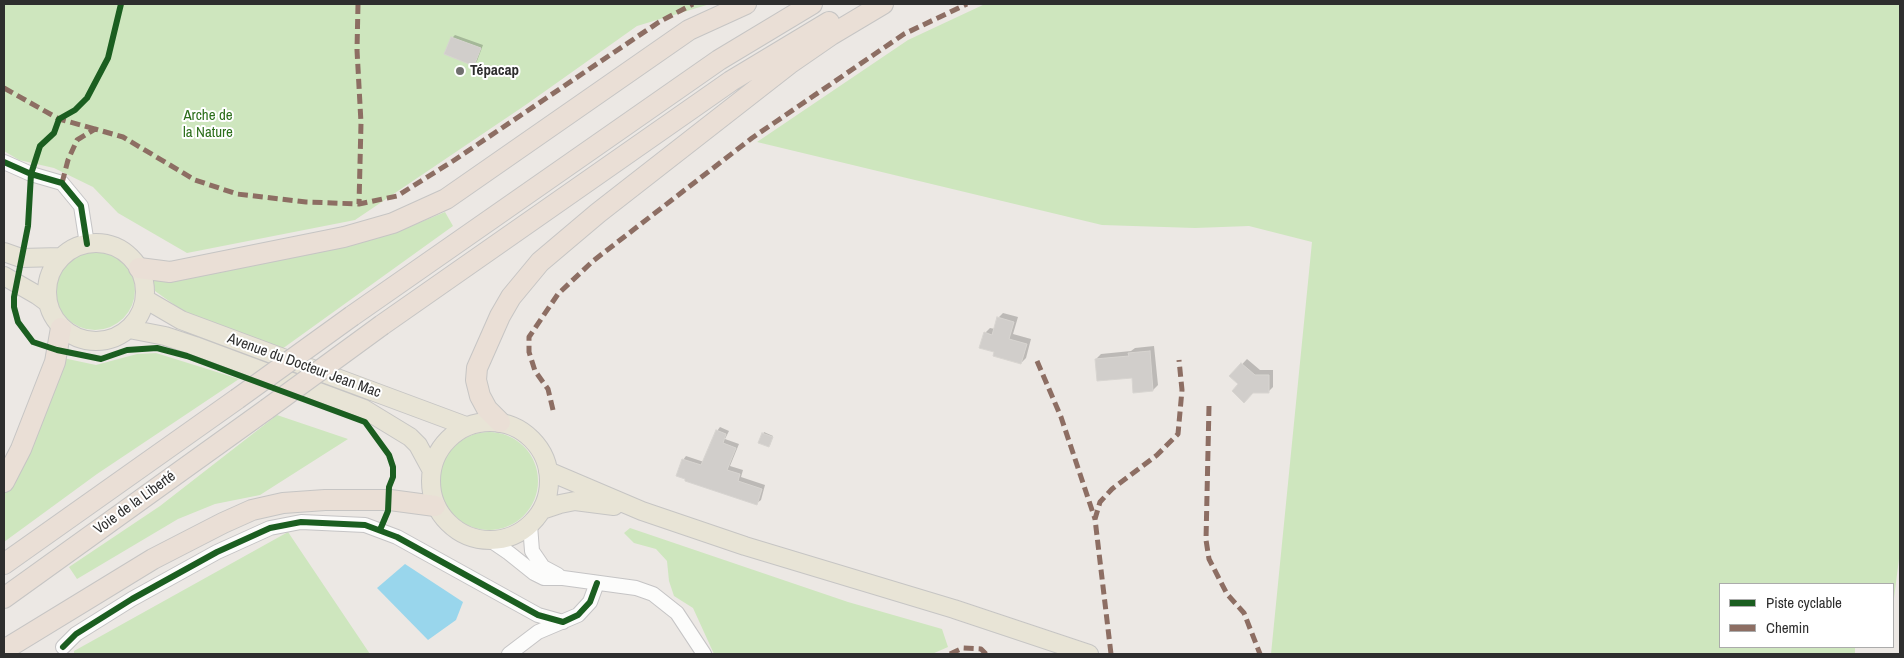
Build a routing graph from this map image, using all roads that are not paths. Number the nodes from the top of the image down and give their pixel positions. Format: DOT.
graph roads {
  1 [pos="746,4"];
  2 [pos="812,4"];
  3 [pos="858,4"];
  4 [pos="883,4"];
  5 [pos="4,162"];
  6 [pos="87,244"];
  7 [pos="4,252"];
  8 [pos="62,257"];
  9 [pos="139,268"];
  10 [pos="4,276"];
  11 [pos="145,299"];
  12 [pos="48,304"];
  13 [pos="61,328"];
  14 [pos="130,329"];
  15 [pos="500,422"];
  16 [pos="466,426"];
  17 [pos="431,469"];
  18 [pos="548,471"];
  19 [pos="4,482"];
  20 [pos="435,506"];
  21 [pos="542,510"];
  22 [pos="642,511"];
  23 [pos="530,525"];
  24 [pos="490,540"];
  25 [pos="4,564"];
  26 [pos="563,578"];
  27 [pos="597,583"];
  28 [pos="4,598"];
  29 [pos="563,622"];
  30 [pos="63,647"];
  31 [pos="4,650"];
  32 [pos="509,654"];
  33 [pos="704,654"];
  34 [pos="1089,654"];
  1 -- 9 [label="highway"];
  2 -- 25 [label="highway, Voie de la Liberté, bridge"];
  3 -- 28 [label="highway, Voie de la Liberté, bridge"];
  4 -- 15 [label="highway"];
  5 -- 6 [label="street"];
  6 -- 8 [label="main road"];
  6 -- 9 [label="main road"];
  7 -- 8 [label="main road"];
  8 -- 12 [label="main road"];
  9 -- 11 [label="main road"];
  10 -- 12 [label="main road"];
  11 -- 14 [label="main road"];
  11 -- 16 [label="main road, Avenue du Docteur Jean Mac"];
  12 -- 13 [label="main road"];
  13 -- 14 [label="main road"];
  13 -- 19 [label="highway"];
  14 -- 17 [label="main road, Avenue du Docteur Jean Mac"];
  15 -- 16 [label="main road"];
  15 -- 18 [label="main road"];
  16 -- 17 [label="main road"];
  17 -- 20 [label="main road"];
  18 -- 21 [label="main road"];
  18 -- 22 [label="main road"];
  20 -- 24 [label="main road"];
  20 -- 31 [label="highway"];
  21 -- 22 [label="main road"];
  21 -- 23 [label="main road"];
  22 -- 34 [label="main road"];
  23 -- 24 [label="main road"];
  23 -- 26 [label="street"];
  24 -- 26 [label="street"];
  26 -- 27 [label="street"];
  27 -- 29 [label="street"];
  27 -- 33 [label="street"];
  29 -- 30 [label="street"];
  29 -- 32 [label="street"];
}
